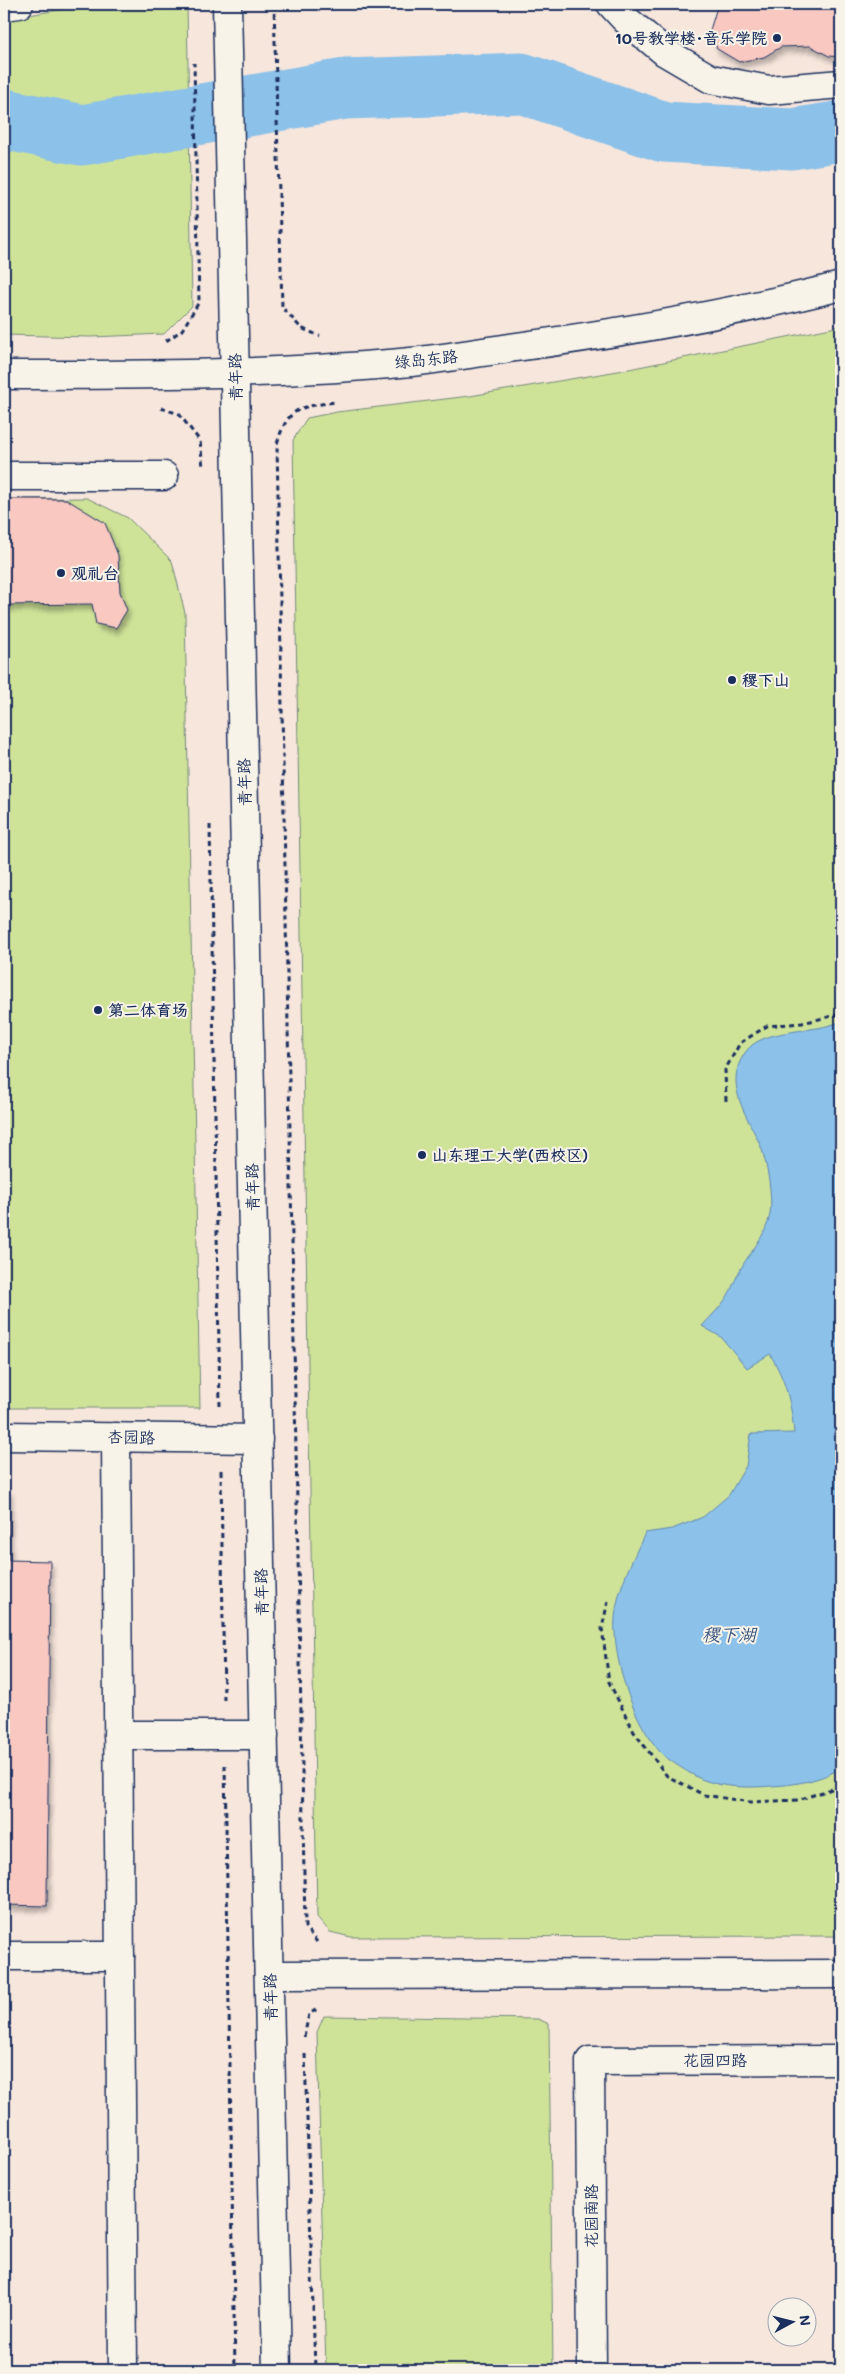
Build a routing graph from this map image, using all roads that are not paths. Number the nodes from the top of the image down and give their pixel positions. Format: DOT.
graph roads {
  1 [pos="19,4"];
  2 [pos="227,4"];
  3 [pos="611,4"];
  4 [pos="4,6"];
  5 [pos="841,84"];
  6 [pos="841,286"];
  7 [pos="235,372"];
  8 [pos="4,375"];
  9 [pos="4,476"];
  10 [pos="164,476"];
  11 [pos="4,1436"];
  12 [pos="116,1437"];
  13 [pos="258,1439"];
  14 [pos="118,1735"];
  15 [pos="264,1735"];
  16 [pos="4,1956"];
  17 [pos="120,1956"];
  18 [pos="841,1974"];
  19 [pos="269,1976"];
  20 [pos="841,2060"];
  21 [pos="590,2061"];
  22 [pos="123,2370"];
  23 [pos="277,2370"];
  24 [pos="592,2370"];
  1 -- 4 [label="street"];
  2 -- 7 [label="street, 青年路"];
  3 -- 5 [label="street"];
  6 -- 7 [label="street, 绿岛东路"];
  7 -- 8 [label="street, 绿岛东路"];
  7 -- 13 [label="street, 青年路"];
  9 -- 10 [label="street"];
  11 -- 12 [label="street, 杏园路"];
  12 -- 13 [label="street, 杏园路"];
  12 -- 14 [label="street"];
  13 -- 15 [label="street, 青年路"];
  14 -- 15 [label="street"];
  14 -- 17 [label="street"];
  15 -- 19 [label="street, 青年路"];
  16 -- 17 [label="street"];
  17 -- 22 [label="street"];
  18 -- 19 [label="street"];
  19 -- 23 [label="street, 青年路"];
  20 -- 21 [label="street, 花园四路"];
  21 -- 24 [label="street, 花园南路"];
}
